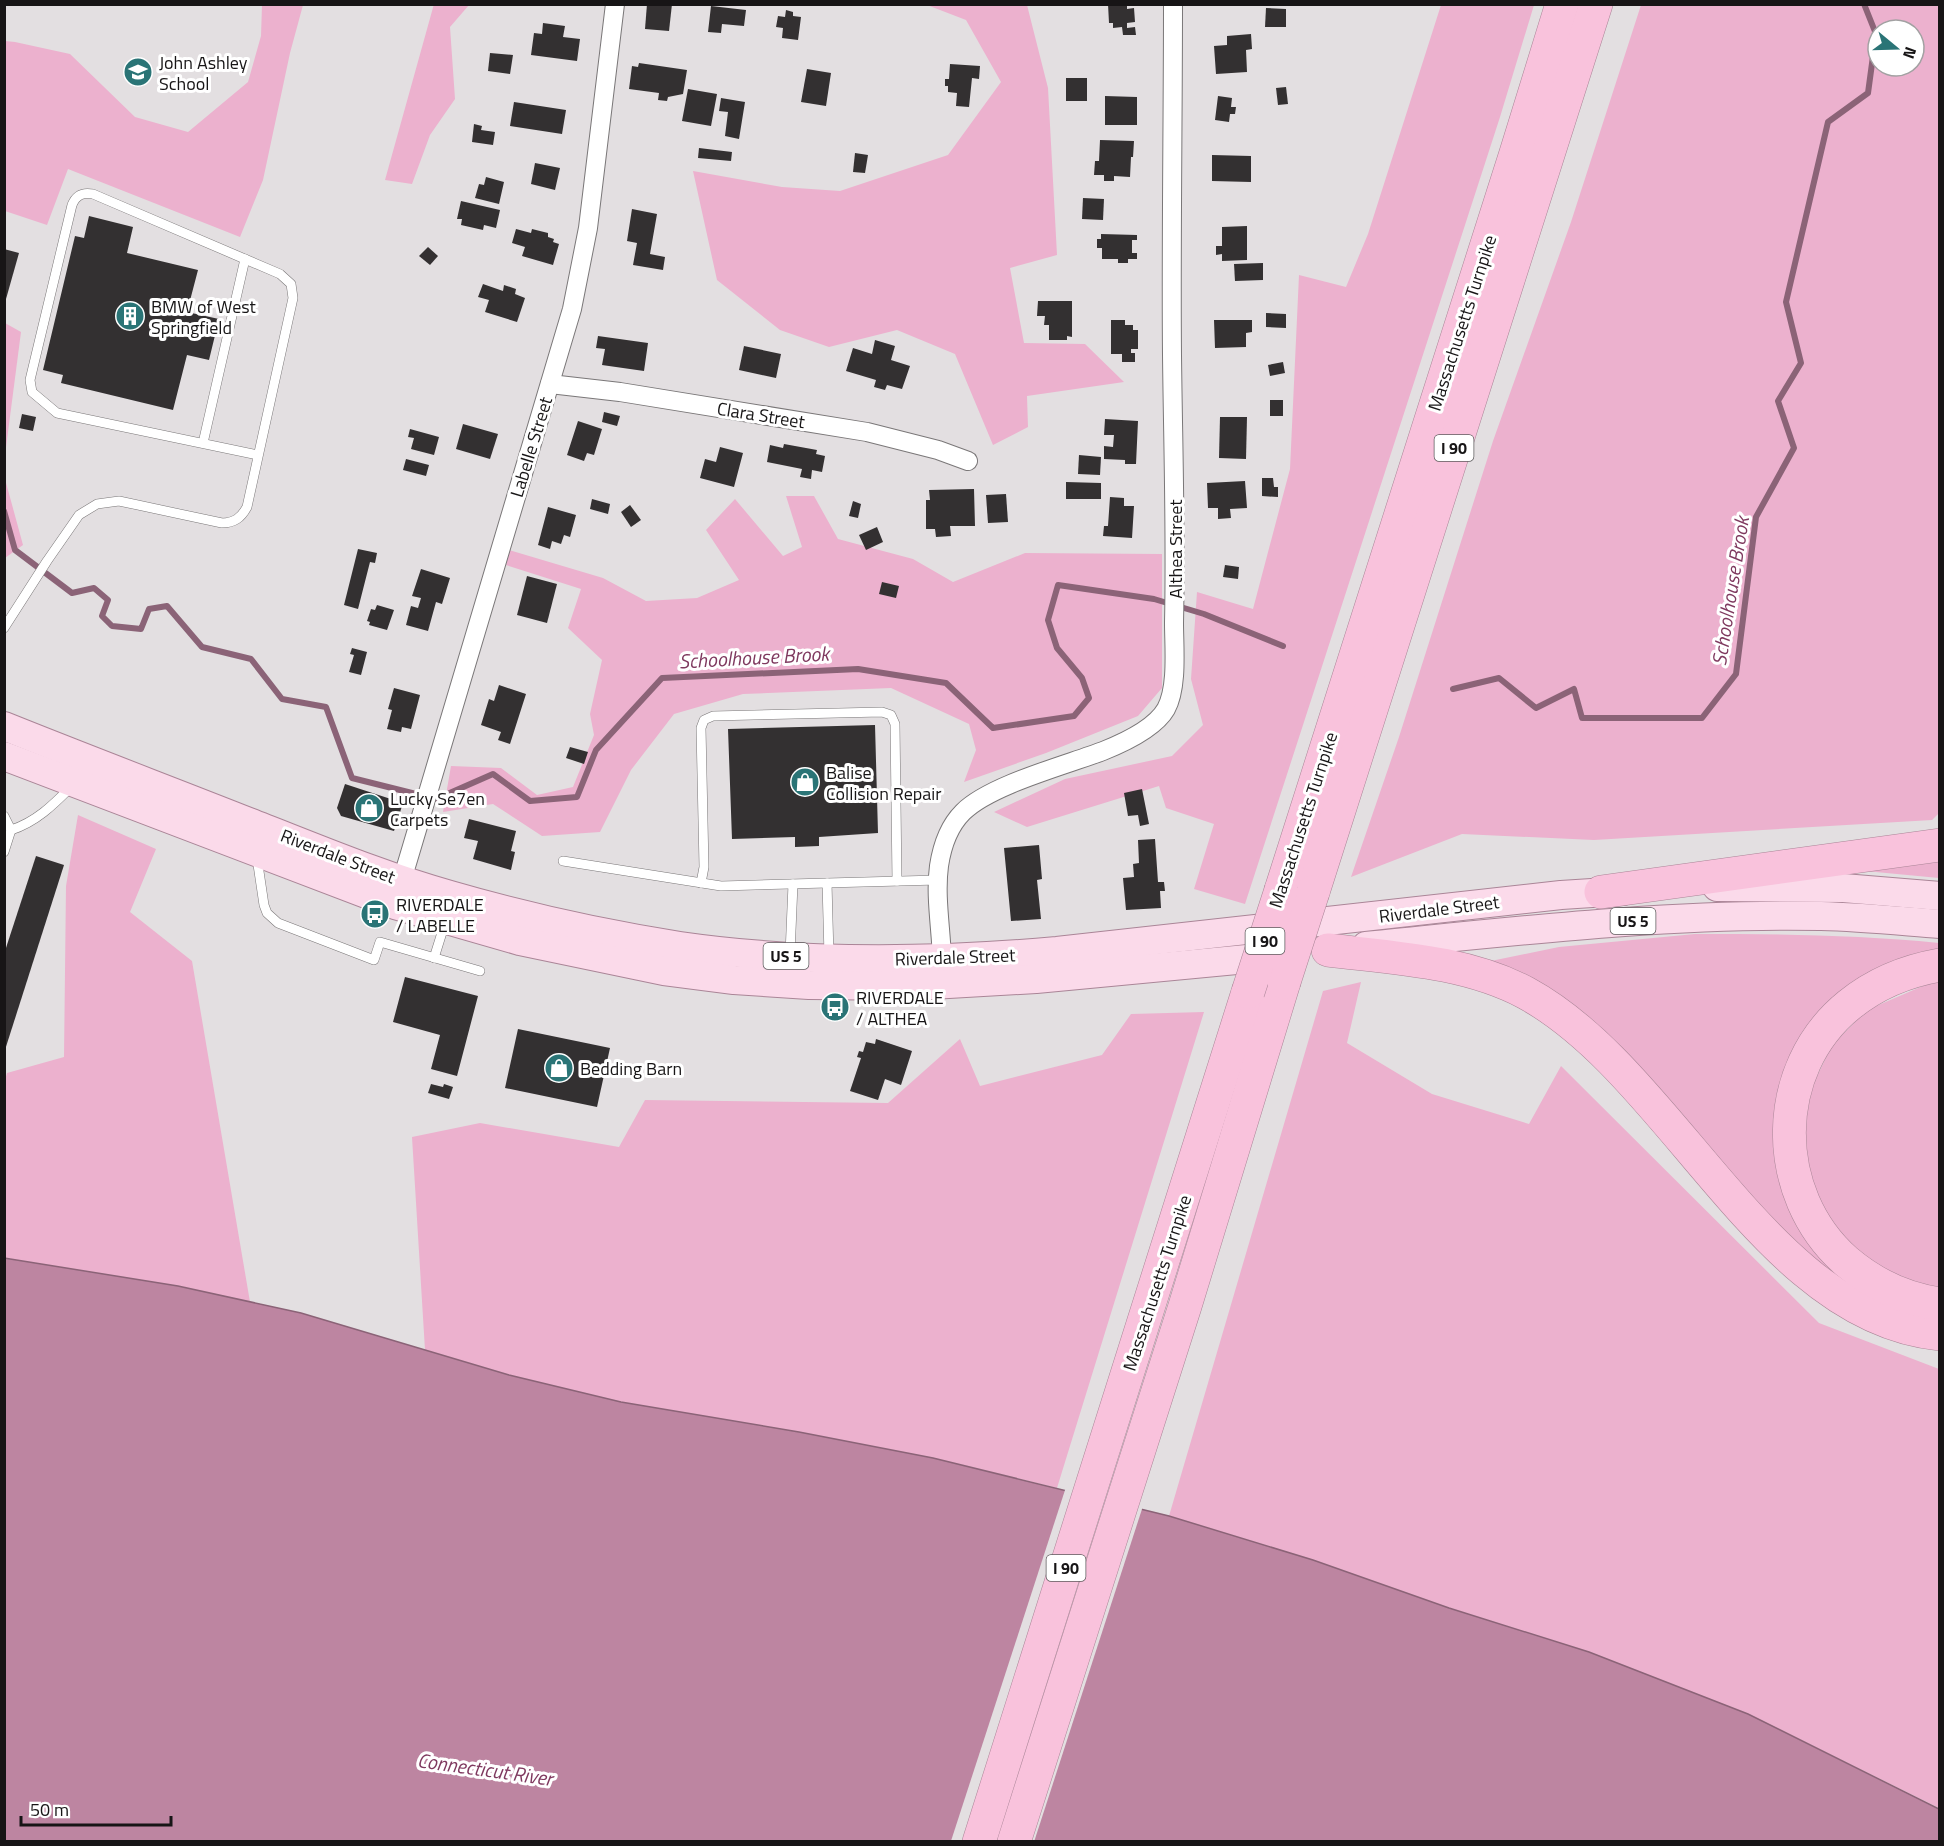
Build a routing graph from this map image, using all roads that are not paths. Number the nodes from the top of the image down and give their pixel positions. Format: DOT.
graph roads {
  1 [pos="615,4"];
  2 [pos="1173,4"];
  3 [pos="1562,4"];
  4 [pos="1596,4"];
  5 [pos="245,259"];
  6 [pos="550,384"];
  7 [pos="203,443"];
  8 [pos="258,455"];
  9 [pos="968,461"];
  10 [pos="4,628"];
  11 [pos="4,726"];
  12 [pos="4,756"];
  13 [pos="75,783"];
  14 [pos="4,816"];
  15 [pos="11,830"];
  16 [pos="1940,845"];
  17 [pos="4,852"];
  18 [pos="256,853"];
  19 [pos="563,861"];
  20 [pos="938,880"];
  21 [pos="897,881"];
  22 [pos="827,883"];
  23 [pos="701,884"];
  24 [pos="793,884"];
  25 [pos="1601,892"];
  26 [pos="398,893"];
  27 [pos="1940,896"];
  28 [pos="446,921"];
  29 [pos="1940,924"];
  30 [pos="1328,950"];
  31 [pos="790,956"];
  32 [pos="434,958"];
  33 [pos="829,958"];
  34 [pos="1940,965"];
  35 [pos="480,971"];
  36 [pos="943,972"];
  37 [pos="1940,1304"];
  38 [pos="1940,1334"];
  39 [pos="979,1842"];
  40 [pos="1014,1842"];
  1 -- 6 [label="street, Labelle Street"];
  2 -- 20 [label="street, Althea Street"];
  3 -- 39 [label="highway, Massachusetts Turnpike / I 90, bridge"];
  4 -- 40 [label="highway, Massachusetts Turnpike / I 90, bridge"];
  5 -- 7 [label="lane"];
  5 -- 7 [label="lane"];
  5 -- 8 [label="lane"];
  6 -- 9 [label="street, Clara Street"];
  6 -- 26 [label="street, Labelle Street"];
  7 -- 8 [label="lane"];
  8 -- 10 [label="lane"];
  11 -- 26 [label="main road, Riverdale Street / US 5"];
  12 -- 13 [label="main road, Riverdale Street / US 5"];
  13 -- 15 [label="lane"];
  13 -- 18 [label="main road, Riverdale Street / US 5"];
  14 -- 15 [label="lane"];
  15 -- 17 [label="lane"];
  16 -- 25 [label="highway"];
  18 -- 26 [label="main road, Riverdale Street / US 5"];
  18 -- 32 [label="lane"];
  19 -- 23 [label="lane"];
  20 -- 21 [label="lane"];
  20 -- 36 [label="street, Althea Street"];
  21 -- 22 [label="lane"];
  21 -- 23 [label="lane"];
  22 -- 24 [label="lane"];
  22 -- 33 [label="lane"];
  23 -- 24 [label="lane"];
  24 -- 31 [label="lane"];
  25 -- 27 [label="main road, Riverdale Street / US 5"];
  25 -- 36 [label="main road, Riverdale Street / US 5"];
  26 -- 28 [label="main road, Riverdale Street / US 5"];
  26 -- 31 [label="main road, Riverdale Street / US 5"];
  28 -- 32 [label="lane"];
  28 -- 36 [label="main road, Riverdale Street / US 5"];
  29 -- 30 [label="main road, Riverdale Street / US 5"];
  30 -- 36 [label="main road, Riverdale Street / US 5"];
  30 -- 38 [label="highway"];
  31 -- 33 [label="main road, Riverdale Street / US 5"];
  32 -- 35 [label="lane"];
  33 -- 36 [label="main road, Riverdale Street / US 5"];
  34 -- 37 [label="highway"];
}
